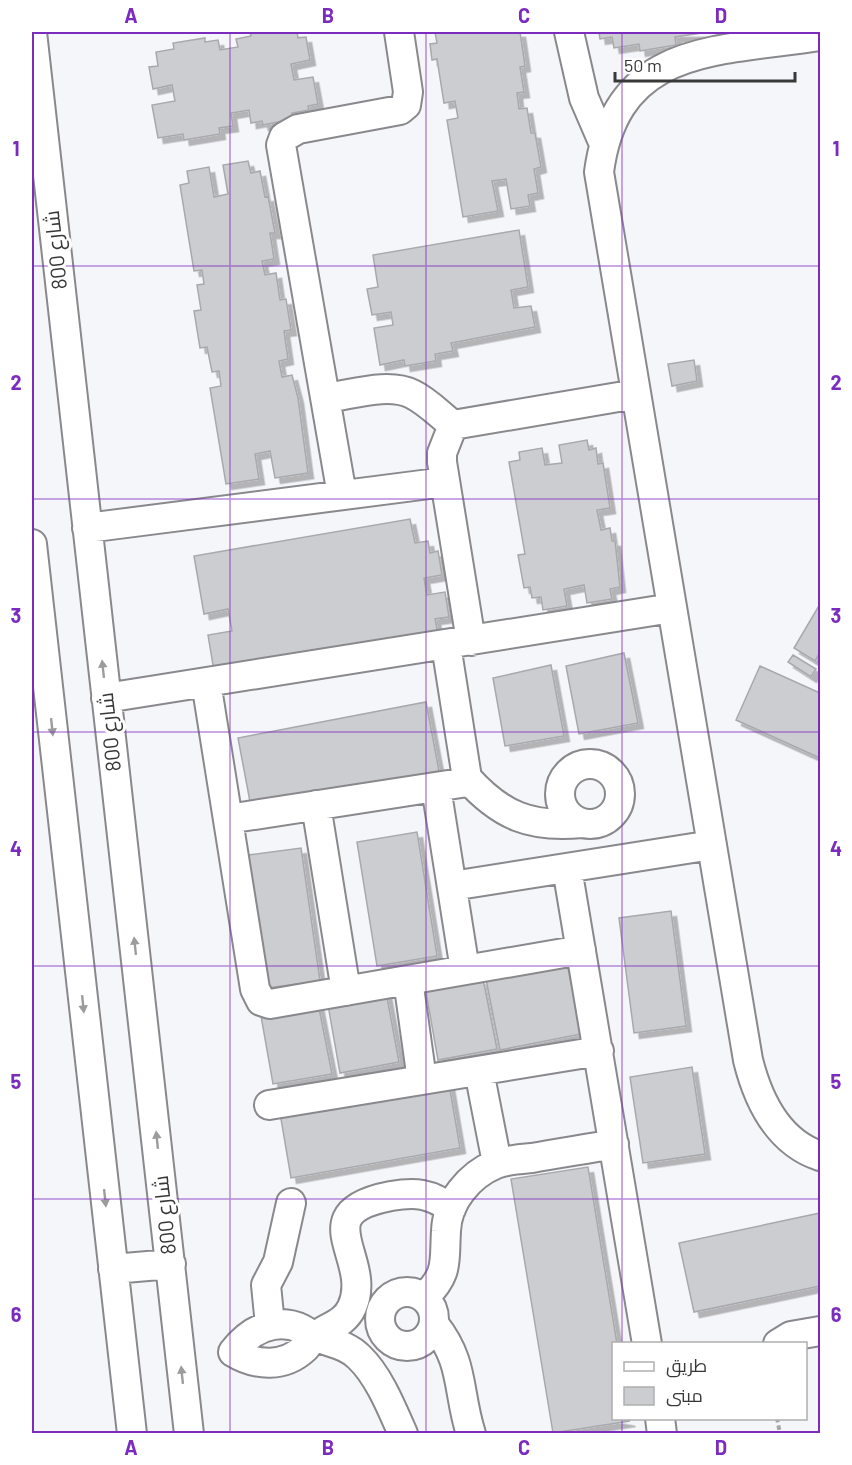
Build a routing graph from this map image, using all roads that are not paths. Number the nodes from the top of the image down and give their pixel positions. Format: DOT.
graph roads {
  1 [pos="32,32"];
  2 [pos="399,32"];
  3 [pos="569,32"];
  4 [pos="820,36"];
  5 [pos="758,38"];
  6 [pos="603,142"];
  7 [pos="636,394"];
  8 [pos="325,398"];
  9 [pos="453,425"];
  10 [pos="445,482"];
  11 [pos="342,495"];
  12 [pos="87,528"];
  13 [pos="32,544"];
  14 [pos="672,608"];
  15 [pos="458,643"];
  16 [pos="206,682"];
  17 [pos="106,698"];
  18 [pos="467,778"];
  19 [pos="436,787"];
  20 [pos="316,805"];
  21 [pos="228,819"];
  22 [pos="712,845"];
  23 [pos="598,863"];
  24 [pos="567,868"];
  25 [pos="452,886"];
  26 [pos="581,950"];
  27 [pos="465,970"];
  28 [pos="408,980"];
  29 [pos="346,991"];
  30 [pos="599,1051"];
  31 [pos="478,1071"];
  32 [pos="422,1080"];
  33 [pos="269,1105"];
  34 [pos="614,1144"];
  35 [pos="820,1156"];
  36 [pos="497,1163"];
  37 [pos="291,1203"];
  38 [pos="451,1209"];
  39 [pos="171,1264"];
  40 [pos="113,1269"];
  41 [pos="429,1311"];
  42 [pos="380,1324"];
  43 [pos="270,1325"];
  44 [pos="820,1331"];
  45 [pos="314,1336"];
  46 [pos="647,1342"];
  47 [pos="781,1342"];
  48 [pos="465,1430"];
  49 [pos="132,1434"];
  50 [pos="189,1434"];
  51 [pos="403,1434"];
  1 -- 12 [label="street, شارع 800"];
  2 -- 8 [label="street"];
  3 -- 6 [label="street"];
  4 -- 5 [label="street"];
  5 -- 6 [label="street"];
  6 -- 7 [label="street"];
  7 -- 9 [label="street"];
  7 -- 14 [label="street"];
  8 -- 9 [label="street"];
  8 -- 11 [label="street"];
  9 -- 10 [label="street"];
  10 -- 11 [label="street"];
  10 -- 15 [label="street"];
  11 -- 12 [label="street"];
  17 -- 12 [label="street, شارع 800, one-way"];
  13 -- 40 [label="street, one-way"];
  14 -- 15 [label="street"];
  14 -- 22 [label="street"];
  15 -- 16 [label="street"];
  15 -- 18 [label="street"];
  16 -- 17 [label="street"];
  16 -- 21 [label="street"];
  39 -- 17 [label="street, شارع 800, one-way"];
  18 -- 19 [label="street"];
  18 -- 23 [label="street"];
  19 -- 20 [label="street"];
  19 -- 25 [label="street"];
  20 -- 21 [label="street"];
  20 -- 29 [label="street"];
  21 -- 29 [label="street"];
  22 -- 23 [label="street"];
  22 -- 35 [label="street"];
  23 -- 24 [label="street"];
  24 -- 25 [label="street"];
  24 -- 26 [label="street"];
  25 -- 27 [label="street"];
  26 -- 27 [label="street"];
  26 -- 30 [label="street"];
  27 -- 28 [label="street"];
  28 -- 29 [label="street"];
  28 -- 32 [label="street"];
  30 -- 31 [label="street"];
  30 -- 34 [label="street"];
  31 -- 32 [label="street"];
  31 -- 36 [label="street"];
  32 -- 33 [label="street"];
  34 -- 36 [label="street"];
  34 -- 46 [label="street"];
  36 -- 38 [label="street"];
  37 -- 43 [label="street"];
  38 -- 41 [label="street"];
  38 -- 45 [label="street"];
  39 -- 40 [label="street"];
  50 -- 39 [label="street, شارع 800, one-way"];
  40 -- 49 [label="street"];
  41 -- 42 [label="street"];
  41 -- 42 [label="street"];
  41 -- 48 [label="street"];
  42 -- 45 [label="street"];
  43 -- 45 [label="street"];
  43 -- 45 [label="street"];
  44 -- 47 [label="street"];
  45 -- 51 [label="street"];
}
